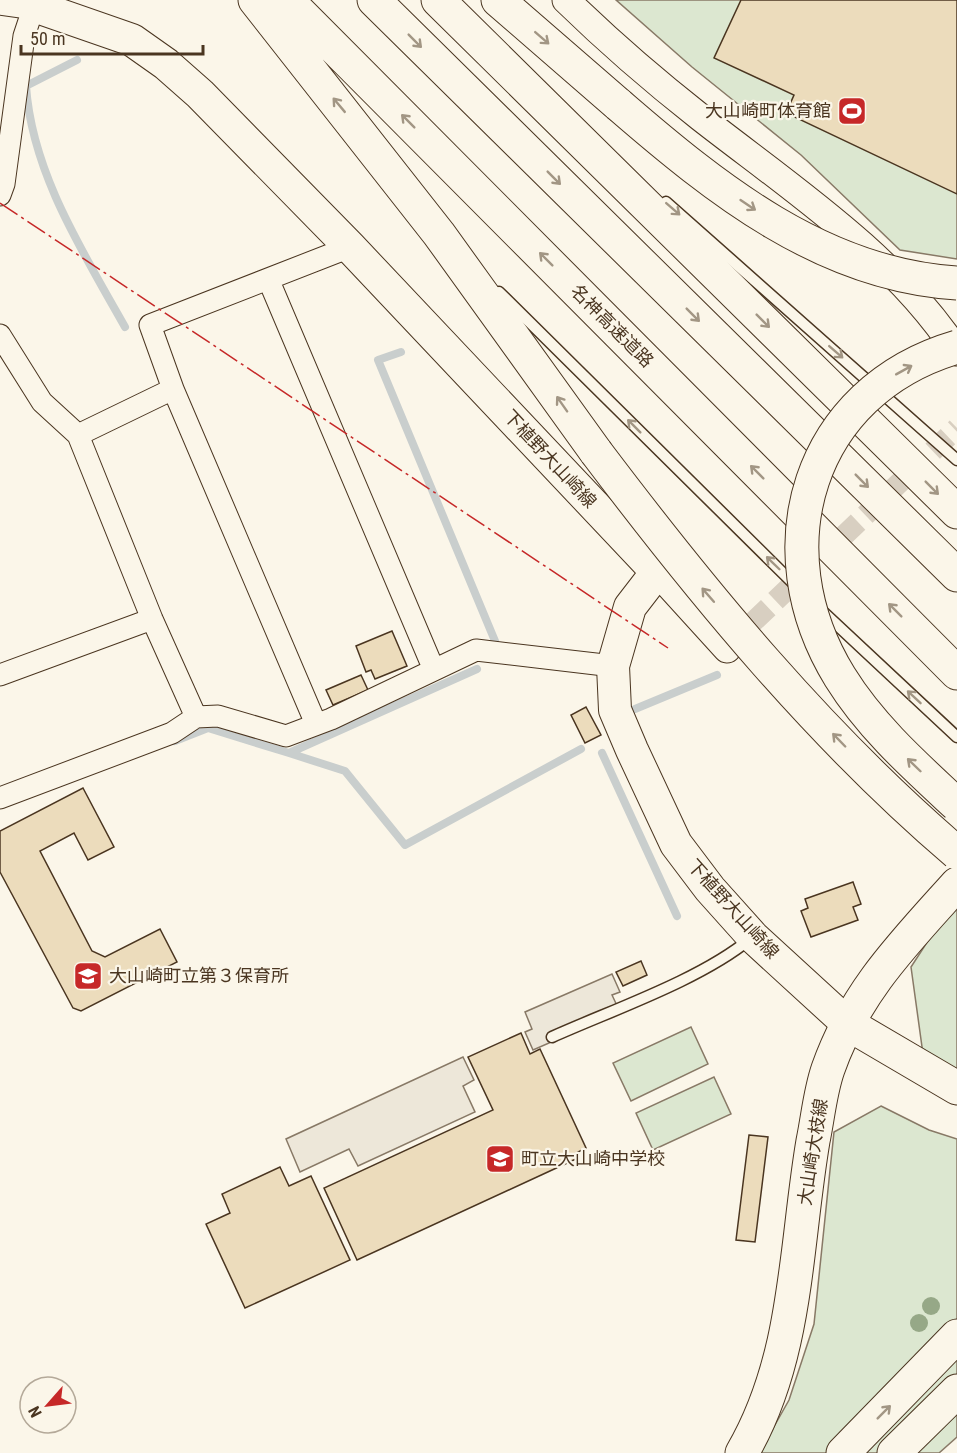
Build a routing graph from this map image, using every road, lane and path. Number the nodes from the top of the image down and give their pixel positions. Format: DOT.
graph roads {
  1 [pos="255,0"];
  2 [pos="287,0"];
  3 [pos="374,0"];
  4 [pos="498,0"];
  5 [pos="567,0"];
  6 [pos="0,1"];
  7 [pos="35,3"];
  8 [pos="447,9"];
  9 [pos="616,159"];
  10 [pos="0,195"];
  11 [pos="660,198"];
  12 [pos="439,234"];
  13 [pos="350,247"];
  14 [pos="269,280"];
  15 [pos="957,283"];
  16 [pos="0,335"];
  17 [pos="957,347"];
  18 [pos="957,352"];
  19 [pos="173,389"];
  20 [pos="78,435"];
  21 [pos="957,460"];
  22 [pos="957,512"];
  23 [pos="657,572"];
  24 [pos="957,575"];
  25 [pos="152,619"];
  26 [pos="753,622"];
  27 [pos="727,649"];
  28 [pos="950,665"];
  29 [pos="613,666"];
  30 [pos="435,670"];
  31 [pos="0,675"];
  32 [pos="196,717"];
  33 [pos="316,724"];
  34 [pos="957,737"];
  35 [pos="0,798"];
  36 [pos="957,805"];
  37 [pos="957,853"];
  38 [pos="957,884"];
  39 [pos="753,937"];
  40 [pos="848,1024"];
  41 [pos="552,1037"];
  42 [pos="957,1088"];
  43 [pos="957,1336"];
  44 [pos="957,1391"];
  45 [pos="742,1453"];
  46 [pos="843,1453"];
  47 [pos="894,1453"];
  12 -- 1 [label="main road, one-way"];
  28 -- 2 [label="main road, 名神高速道路, one-way"];
  3 -- 24 [label="main road, one-way"];
  4 -- 15 [label="main road, one-way, bridge"];
  5 -- 18 [label="street"];
  6 -- 7 [label="street"];
  7 -- 10 [label="street"];
  7 -- 13 [label="main road, 下植野大山崎線"];
  8 -- 9 [label="lane"];
  8 -- 22 [label="main road, one-way"];
  11 -- 21 [label="lane, one-way"];
  34 -- 12 [label="lane, one-way"];
  37 -- 12 [label="main road, one-way, bridge"];
  13 -- 14 [label="street"];
  13 -- 23 [label="main road, 下植野大山崎線"];
  14 -- 19 [label="street"];
  14 -- 30 [label="street"];
  16 -- 20 [label="street"];
  36 -- 17 [label="main road, one-way, bridge"];
  19 -- 20 [label="street"];
  19 -- 33 [label="street"];
  20 -- 25 [label="street"];
  23 -- 27 [label="street"];
  23 -- 29 [label="main road, 下植野大山崎線"];
  25 -- 31 [label="street"];
  25 -- 32 [label="street"];
  26 -- 27 [label="street"];
  29 -- 30 [label="street"];
  29 -- 39 [label="main road, 下植野大山崎線"];
  30 -- 33 [label="street"];
  32 -- 33 [label="street"];
  32 -- 35 [label="street"];
  38 -- 40 [label="main road, 大山崎大枝線"];
  39 -- 40 [label="main road, 下植野大山崎線"];
  39 -- 41 [label="lane"];
  40 -- 42 [label="main road"];
  40 -- 45 [label="main road, 大山崎大枝線"];
  46 -- 43 [label="main road, one-way"];
  44 -- 47 [label="main road"];
}
